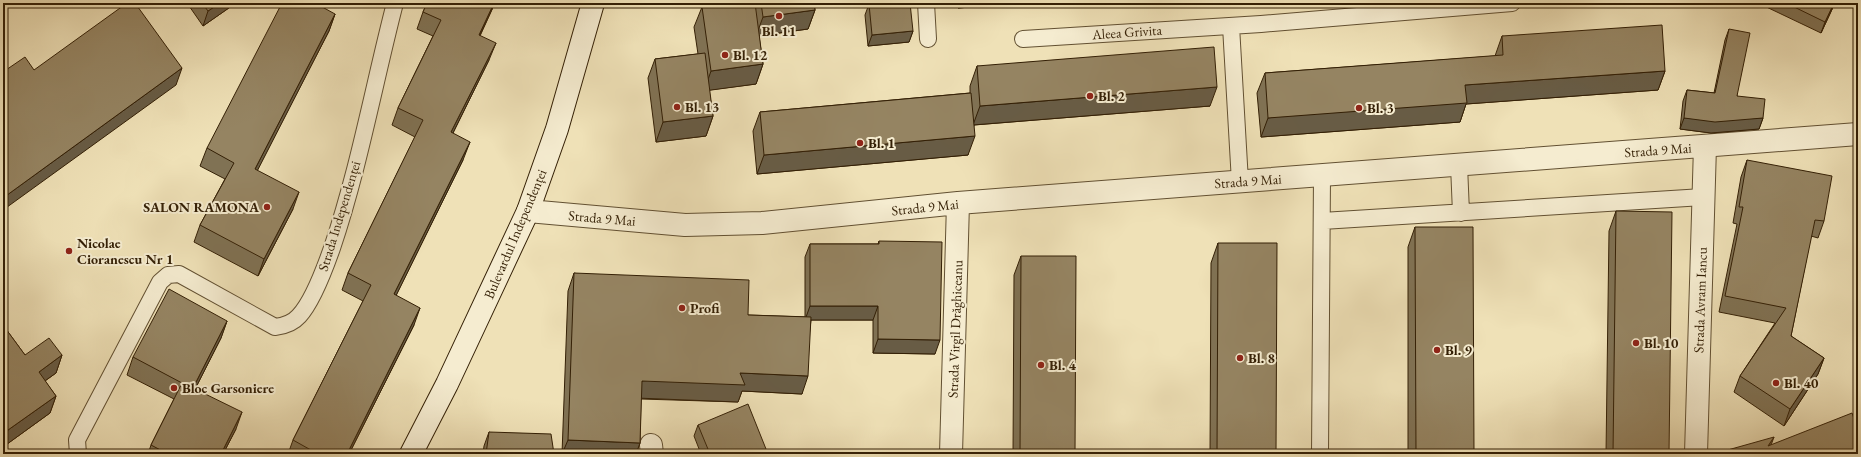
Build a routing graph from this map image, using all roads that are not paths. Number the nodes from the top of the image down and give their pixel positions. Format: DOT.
graph roads {
  1 [pos="395,3"];
  2 [pos="593,3"];
  3 [pos="926,3"];
  4 [pos="1512,3"];
  5 [pos="1231,26"];
  6 [pos="928,39"];
  7 [pos="1022,39"];
  8 [pos="1858,134"];
  9 [pos="1705,146"];
  10 [pos="1459,165"];
  11 [pos="1322,176"];
  12 [pos="1240,182"];
  13 [pos="1703,197"];
  14 [pos="958,203"];
  15 [pos="528,211"];
  16 [pos="1461,212"];
  17 [pos="1322,221"];
  18 [pos="78,454"];
  19 [pos="411,454"];
  20 [pos="951,454"];
  21 [pos="1320,454"];
  22 [pos="1696,454"];
  1 -- 18 [label="lane, Strada Independenței"];
  2 -- 15 [label="street, Bulevardul Independenței"];
  3 -- 6 [label="lane"];
  4 -- 5 [label="lane, Aleea Grivita"];
  5 -- 7 [label="lane, Aleea Grivita"];
  5 -- 12 [label="lane"];
  8 -- 9 [label="street, Strada 9 Mai"];
  9 -- 10 [label="street, Strada 9 Mai"];
  9 -- 13 [label="street, Strada Avram Iancu"];
  10 -- 11 [label="street, Strada 9 Mai"];
  10 -- 16 [label="lane"];
  11 -- 12 [label="street, Strada 9 Mai"];
  11 -- 17 [label="lane"];
  12 -- 14 [label="street, Strada 9 Mai"];
  13 -- 16 [label="lane"];
  13 -- 22 [label="street, Strada Avram Iancu"];
  14 -- 15 [label="street, Strada 9 Mai"];
  14 -- 20 [label="street, Strada Virgil Drăghiceanu"];
  15 -- 19 [label="street, Bulevardul Independenței"];
  16 -- 17 [label="lane"];
  17 -- 21 [label="lane"];
}
